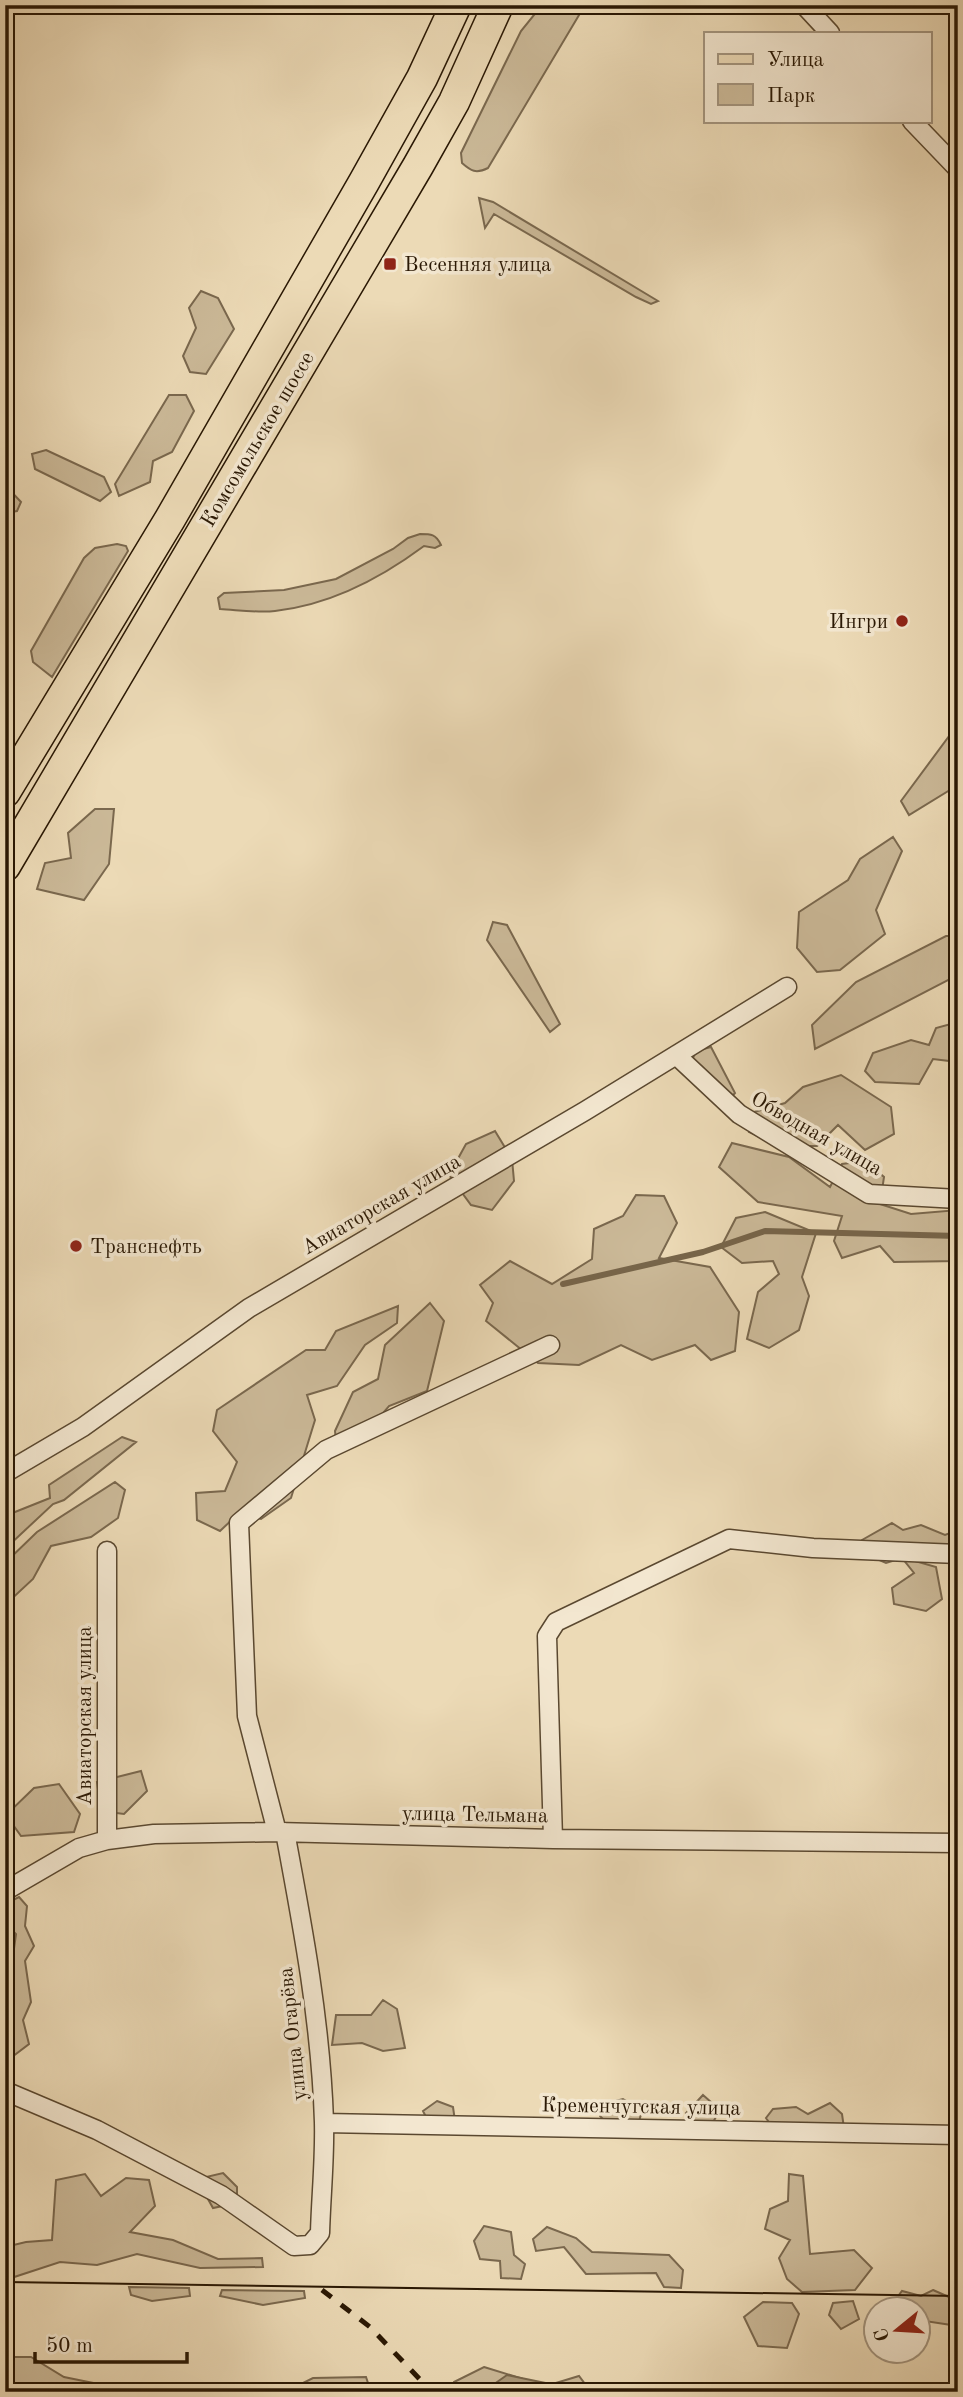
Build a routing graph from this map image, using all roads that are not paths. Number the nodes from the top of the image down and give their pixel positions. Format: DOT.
graph roads {
  1 [pos="456,5"];
  2 [pos="498,5"];
  3 [pos="804,5"];
  4 [pos="829,32"];
  5 [pos="913,122"];
  6 [pos="958,169"];
  7 [pos="5,792"];
  8 [pos="5,866"];
  9 [pos="787,987"];
  10 [pos="676,1055"];
  11 [pos="958,1199"];
  12 [pos="550,1345"];
  13 [pos="5,1473"];
  14 [pos="107,1551"];
  15 [pos="958,1554"];
  16 [pos="281,1832"];
  17 [pos="553,1839"];
  18 [pos="107,1840"];
  19 [pos="958,1843"];
  20 [pos="5,1891"];
  21 [pos="5,2091"];
  22 [pos="324,2123"];
  23 [pos="958,2135"];
  1 -- 7 [label="main road, Комсомольское шоссе"];
  2 -- 8 [label="main road, Комсомольское шоссе"];
  3 -- 4 [label="street"];
  5 -- 6 [label="street"];
  9 -- 10 [label="street, Авиаторская улица"];
  10 -- 11 [label="street, Обводная улица"];
  10 -- 13 [label="street, Авиаторская улица"];
  12 -- 16 [label="street, улица Огарёва"];
  14 -- 18 [label="street, Авиаторская улица"];
  15 -- 17 [label="street"];
  16 -- 17 [label="street, улица Тельмана"];
  16 -- 18 [label="street, улица Тельмана"];
  16 -- 22 [label="street, улица Огарёва"];
  17 -- 19 [label="street, улица Тельмана"];
  18 -- 20 [label="street, улица Тельмана"];
  21 -- 22 [label="street, улица Огарёва"];
  22 -- 23 [label="street, Кременчугская улица"];
}
